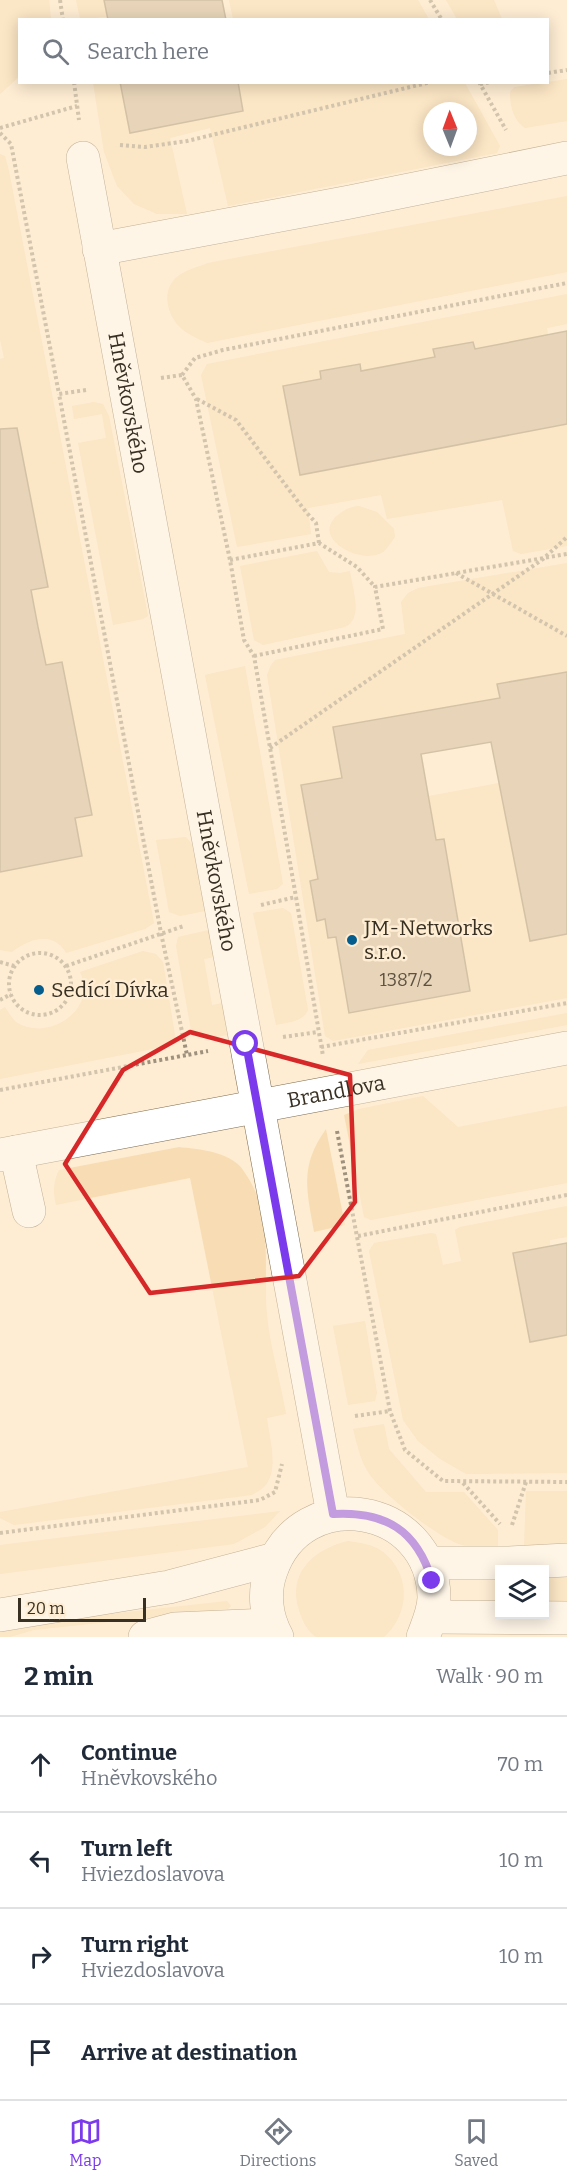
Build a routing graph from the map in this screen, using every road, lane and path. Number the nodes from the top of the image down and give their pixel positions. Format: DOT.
graph roads {
  1 [pos="60,0"];
  2 [pos="430,0"];
  3 [pos="63,18"];
  4 [pos="441,18"];
  5 [pos="567,70"];
  6 [pos="549,73"];
  7 [pos="423,84"];
  8 [pos="480,84"];
  9 [pos="77,106"];
  10 [pos="0,128"];
  11 [pos="0,133"];
  12 [pos="111,143"];
  13 [pos="83,158"];
  14 [pos="567,158"];
  15 [pos="531,165"];
  16 [pos="99,249"];
  17 [pos="567,283"];
  18 [pos="182,375"];
  19 [pos="59,394"];
  20 [pos="196,399"];
  21 [pos="567,537"];
  22 [pos="319,543"];
  23 [pos="567,554"];
  24 [pos="543,559"];
  25 [pos="230,560"];
  26 [pos="455,573"];
  27 [pos="375,587"];
  28 [pos="494,593"];
  29 [pos="567,636"];
  30 [pos="254,656"];
  31 [pos="270,748"];
  32 [pos="0,962"];
  33 [pos="14,966"];
  34 [pos="11,994"];
  35 [pos="0,1000"];
  36 [pos="567,1003"];
  37 [pos="318,1032"];
  38 [pos="321,1047"];
  39 [pos="567,1048"];
  40 [pos="187,1055"];
  41 [pos="0,1090"];
  42 [pos="330,1092"];
  43 [pos="258,1108"];
  44 [pos="8,1153"];
  45 [pos="567,1196"];
  46 [pos="29,1211"];
  47 [pos="358,1236"];
  48 [pos="390,1411"];
  49 [pos="316,1422"];
  50 [pos="283,1455"];
  51 [pos="526,1482"];
  52 [pos="567,1482"];
  53 [pos="463,1483"];
  54 [pos="333,1514"];
  55 [pos="501,1525"];
  56 [pos="0,1533"];
  57 [pos="509,1534"];
  58 [pos="275,1558"];
  59 [pos="567,1560"];
  60 [pos="427,1563"];
  61 [pos="0,1615"];
  62 [pos="567,1618"];
  63 [pos="427,1627"];
  64 [pos="274,1631"];
  65 [pos="145,1637"];
  1 -- 3 [label="path"];
  2 -- 4 [label="path"];
  5 -- 6 [label="path"];
  7 -- 12 [label="path"];
  8 -- 15 [label="path"];
  9 -- 10 [label="path"];
  11 -- 19 [label="path"];
  13 -- 16 [label="street, Hněvkovského"];
  14 -- 15 [label="street"];
  15 -- 16 [label="street"];
  16 -- 43 [label="street, Hněvkovského"];
  17 -- 18 [label="path"];
  20 -- 22 [label="path"];
  21 -- 24 [label="path"];
  22 -- 25 [label="path"];
  22 -- 27 [label="path"];
  23 -- 24 [label="path"];
  24 -- 26 [label="path"];
  24 -- 28 [label="path"];
  26 -- 27 [label="path"];
  26 -- 28 [label="path"];
  27 -- 30 [label="path"];
  28 -- 29 [label="path"];
  28 -- 31 [label="path"];
  32 -- 33 [label="path"];
  33 -- 34 [label="path"];
  33 -- 34 [label="path"];
  34 -- 35 [label="path"];
  36 -- 38 [label="path"];
  37 -- 38 [label="path"];
  38 -- 42 [label="path"];
  39 -- 42 [label="street, Brandlova"];
  40 -- 41 [label="path"];
  42 -- 43 [label="street, Brandlova"];
  42 -- 47 [label="path"];
  43 -- 44 [label="street, Brandlova"];
  43 -- 49 [label="street, Hněvkovského"];
  44 -- 46 [label="street"];
  45 -- 47 [label="path"];
  47 -- 48 [label="path"];
  48 -- 49 [label="path"];
  48 -- 53 [label="path"];
  49 -- 54 [label="street, Hněvkovského"];
  50 -- 56 [label="path"];
  51 -- 52 [label="path"];
  51 -- 53 [label="path"];
  51 -- 57 [label="path"];
  53 -- 55 [label="path"];
  54 -- 58 [label="street"];
  54 -- 60 [label="street"];
  58 -- 61 [label="street"];
  58 -- 64 [label="street"];
  59 -- 60 [label="street"];
  60 -- 63 [label="street"];
  62 -- 63 [label="street"];
  64 -- 65 [label="street"];
}
